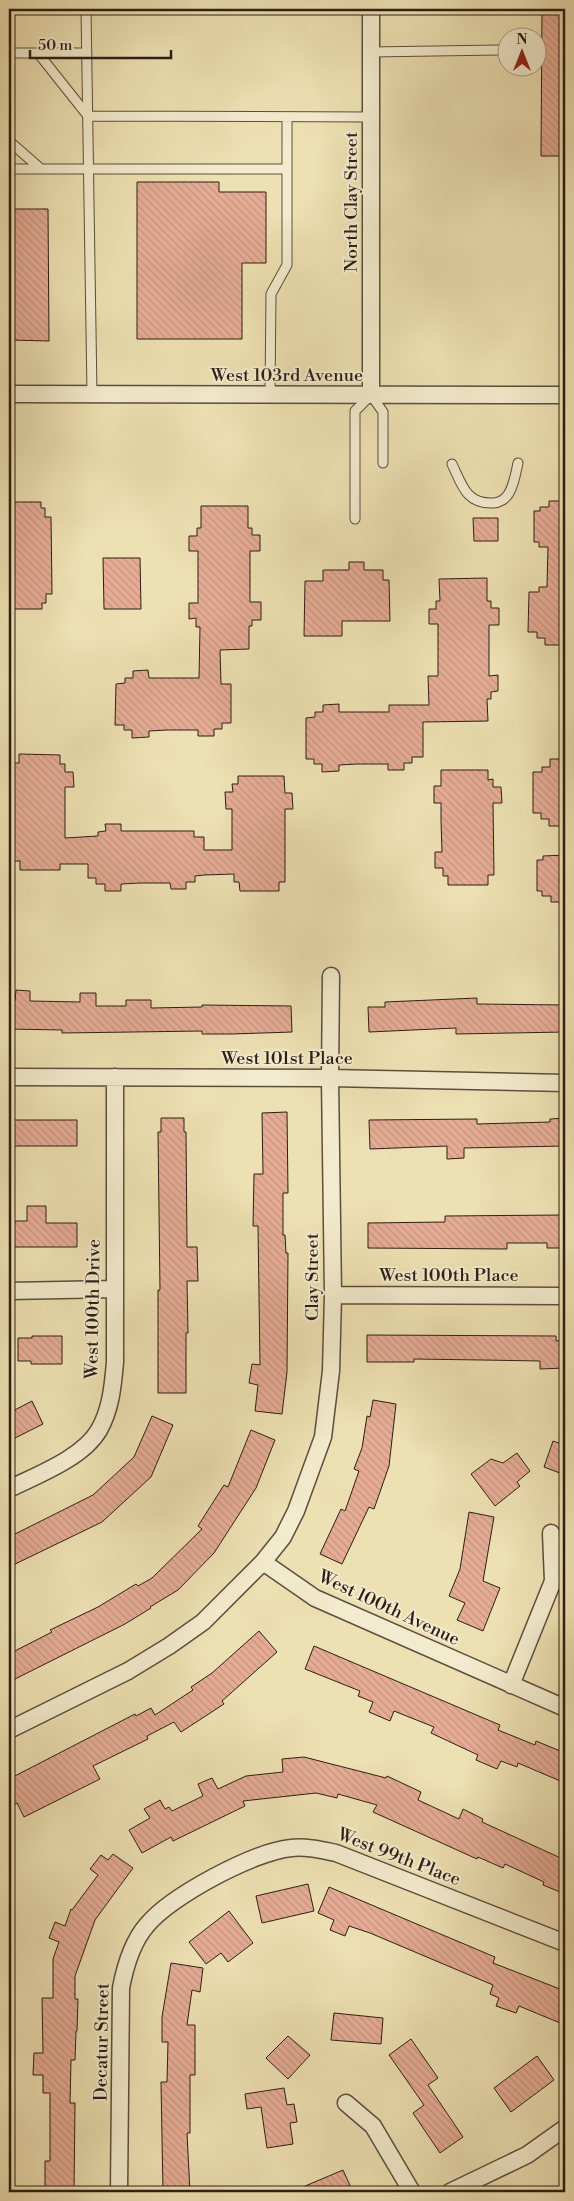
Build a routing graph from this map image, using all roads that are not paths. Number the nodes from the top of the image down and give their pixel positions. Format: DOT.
graph roads {
  1 [pos="86,9"];
  2 [pos="371,9"];
  3 [pos="496,50"];
  4 [pos="371,52"];
  5 [pos="9,53"];
  6 [pos="38,53"];
  7 [pos="87,53"];
  8 [pos="88,116"];
  9 [pos="287,117"];
  10 [pos="371,117"];
  11 [pos="9,141"];
  12 [pos="9,168"];
  13 [pos="41,169"];
  14 [pos="89,169"];
  15 [pos="287,169"];
  16 [pos="9,394"];
  17 [pos="92,394"];
  18 [pos="270,395"];
  19 [pos="371,395"];
  20 [pos="565,395"];
  21 [pos="383,463"];
  22 [pos="518,463"];
  23 [pos="452,464"];
  24 [pos="355,519"];
  25 [pos="331,976"];
  26 [pos="9,1077"];
  27 [pos="115,1077"];
  28 [pos="330,1078"];
  29 [pos="565,1083"];
  30 [pos="114,1289"];
  31 [pos="9,1291"];
  32 [pos="333,1295"];
  33 [pos="565,1296"];
  34 [pos="9,1489"];
  35 [pos="551,1533"];
  36 [pos="263,1562"];
  37 [pos="511,1685"];
  38 [pos="565,1708"];
  39 [pos="9,1730"];
  40 [pos="217,1876"];
  41 [pos="565,1943"];
  42 [pos="346,2103"];
  43 [pos="565,2128"];
  44 [pos="119,2192"];
  45 [pos="412,2192"];
  46 [pos="450,2192"];
  1 -- 7 [label="lane"];
  2 -- 4 [label="street, North Clay Street"];
  3 -- 4 [label="lane"];
  4 -- 10 [label="street, North Clay Street"];
  5 -- 6 [label="lane"];
  6 -- 7 [label="lane"];
  6 -- 8 [label="lane"];
  7 -- 8 [label="lane"];
  8 -- 9 [label="lane"];
  8 -- 14 [label="lane"];
  9 -- 10 [label="lane"];
  9 -- 15 [label="lane"];
  10 -- 19 [label="street, North Clay Street"];
  11 -- 13 [label="lane"];
  12 -- 13 [label="lane"];
  13 -- 14 [label="lane"];
  14 -- 15 [label="lane"];
  14 -- 17 [label="lane"];
  15 -- 18 [label="lane"];
  16 -- 17 [label="street, West 103rd Avenue"];
  17 -- 18 [label="street, West 103rd Avenue"];
  18 -- 19 [label="street, West 103rd Avenue"];
  19 -- 20 [label="street, West 103rd Avenue"];
  19 -- 21 [label="lane"];
  19 -- 24 [label="lane"];
  22 -- 23 [label="lane"];
  25 -- 28 [label="street, Clay Street"];
  26 -- 27 [label="street, West 101st Place"];
  27 -- 28 [label="street, West 101st Place"];
  27 -- 30 [label="street, West 100th Drive"];
  28 -- 29 [label="street, West 101st Place"];
  28 -- 32 [label="street, Clay Street"];
  30 -- 31 [label="street"];
  30 -- 34 [label="street, West 100th Drive"];
  32 -- 33 [label="street, West 100th Place"];
  32 -- 36 [label="street, Clay Street"];
  35 -- 37 [label="street"];
  36 -- 37 [label="street, West 100th Avenue"];
  36 -- 39 [label="street"];
  37 -- 38 [label="street, West 100th Avenue"];
  40 -- 41 [label="street, West 99th Place"];
  40 -- 44 [label="street, Decatur Street"];
  42 -- 45 [label="street"];
  43 -- 46 [label="street"];
}
